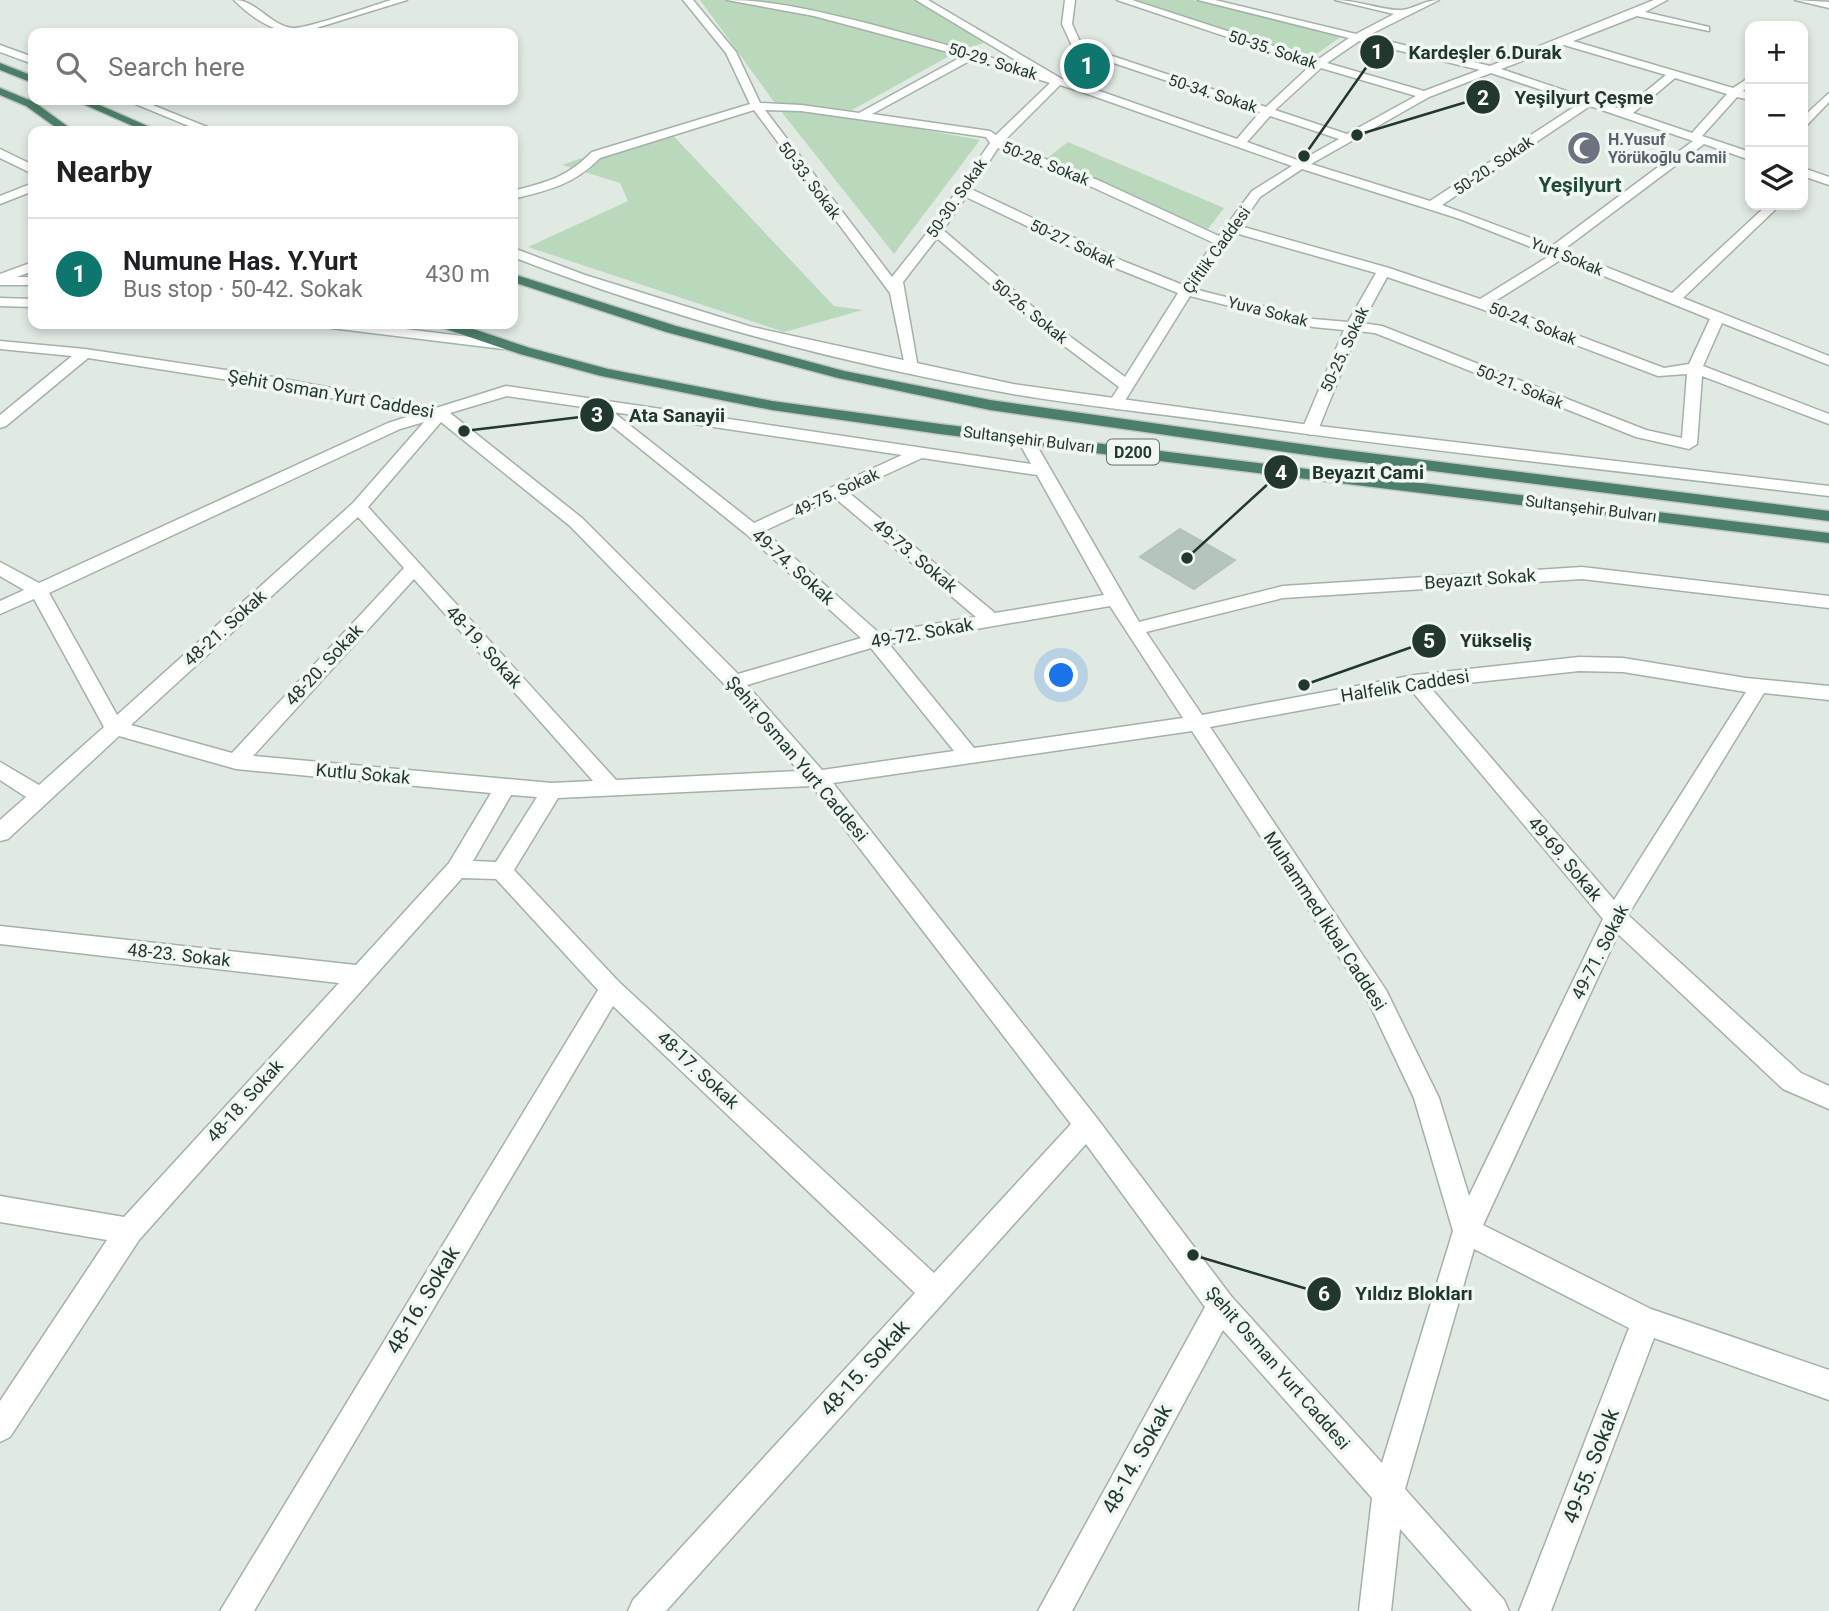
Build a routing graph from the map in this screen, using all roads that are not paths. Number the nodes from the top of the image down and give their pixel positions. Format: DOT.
graph roads {
  1 [pos="239,0"];
  2 [pos="402,0"];
  3 [pos="688,0"];
  4 [pos="732,0"];
  5 [pos="921,0"];
  6 [pos="1070,0"];
  7 [pos="1122,0"];
  8 [pos="1202,0"];
  9 [pos="1340,0"];
  10 [pos="1434,0"];
  11 [pos="1662,0"];
  12 [pos="1800,0"];
  13 [pos="1234,4"];
  14 [pos="1829,5"];
  15 [pos="1403,13"];
  16 [pos="1636,13"];
  17 [pos="282,28"];
  18 [pos="307,28"];
  19 [pos="1705,29"];
  20 [pos="1360,36"];
  21 [pos="1562,41"];
  22 [pos="0,48"];
  23 [pos="1078,48"];
  24 [pos="973,55"];
  25 [pos="28,59"];
  26 [pos="1316,63"];
  27 [pos="0,66"];
  28 [pos="1490,69"];
  29 [pos="1675,74"];
  30 [pos="28,78"];
  31 [pos="1058,81"];
  32 [pos="1745,84"];
  33 [pos="1083,89"];
  34 [pos="0,91"];
  35 [pos="1734,93"];
  36 [pos="1425,95"];
  37 [pos="1745,96"];
  38 [pos="1829,96"];
  39 [pos="1588,102"];
  40 [pos="28,103"];
  41 [pos="31,105"];
  42 [pos="91,105"];
  43 [pos="144,105"];
  44 [pos="756,106"];
  45 [pos="1266,111"];
  46 [pos="1808,114"];
  47 [pos="863,115"];
  48 [pos="1624,115"];
  49 [pos="61,126"];
  50 [pos="141,126"];
  51 [pos="198,126"];
  52 [pos="1348,138"];
  53 [pos="1697,139"];
  54 [pos="1241,142"];
  55 [pos="996,143"];
  56 [pos="0,153"];
  57 [pos="1745,154"];
  58 [pos="1301,165"];
  59 [pos="28,167"];
  60 [pos="1808,176"];
  61 [pos="1829,181"];
  62 [pos="28,189"];
  63 [pos="962,190"];
  64 [pos="518,194"];
  65 [pos="0,200"];
  66 [pos="1433,205"];
  67 [pos="1769,210"];
  68 [pos="1233,228"];
  69 [pos="936,231"];
  70 [pos="1223,242"];
  71 [pos="1558,253"];
  72 [pos="518,254"];
  73 [pos="28,268"];
  74 [pos="1384,271"];
  75 [pos="0,280"];
  76 [pos="518,280"];
  77 [pos="28,281"];
  78 [pos="1186,291"];
  79 [pos="897,293"];
  80 [pos="1674,299"];
  81 [pos="0,302"];
  82 [pos="28,303"];
  83 [pos="1481,304"];
  84 [pos="1718,317"];
  85 [pos="1351,326"];
  86 [pos="372,329"];
  87 [pos="459,329"];
  88 [pos="503,345"];
  89 [pos="1,346"];
  90 [pos="85,354"];
  91 [pos="1825,355"];
  92 [pos="911,368"];
  93 [pos="1695,368"];
  94 [pos="1128,387"];
  95 [pos="593,404"];
  96 [pos="1116,404"];
  97 [pos="440,413"];
  98 [pos="1829,419"];
  99 [pos="0,423"];
  100 [pos="1310,430"];
  101 [pos="1025,439"];
  102 [pos="920,452"];
  103 [pos="1043,471"];
  104 [pos="1829,491"];
  105 [pos="838,492"];
  106 [pos="359,507"];
  107 [pos="1829,516"];
  108 [pos="752,530"];
  109 [pos="1829,538"];
  110 [pos="0,568"];
  111 [pos="413,569"];
  112 [pos="39,591"];
  113 [pos="1115,599"];
  114 [pos="1829,602"];
  115 [pos="0,608"];
  116 [pos="993,621"];
  117 [pos="1134,629"];
  118 [pos="875,640"];
  119 [pos="733,682"];
  120 [pos="1415,682"];
  121 [pos="1759,686"];
  122 [pos="1829,693"];
  123 [pos="1195,723"];
  124 [pos="115,728"];
  125 [pos="969,754"];
  126 [pos="236,762"];
  127 [pos="0,770"];
  128 [pos="817,778"];
  129 [pos="505,787"];
  130 [pos="610,787"];
  131 [pos="552,791"];
  132 [pos="41,797"];
  133 [pos="0,833"];
  134 [pos="457,869"];
  135 [pos="502,872"];
  136 [pos="1615,917"];
  137 [pos="0,935"];
  138 [pos="358,975"];
  139 [pos="611,989"];
  140 [pos="1829,1098"];
  141 [pos="1087,1125"];
  142 [pos="0,1209"];
  143 [pos="129,1231"];
  144 [pos="1466,1231"];
  145 [pos="934,1292"];
  146 [pos="1221,1306"];
  147 [pos="1646,1321"];
  148 [pos="1829,1385"];
  149 [pos="0,1427"];
  150 [pos="1388,1493"];
  151 [pos="236,1611"];
  152 [pos="644,1611"];
  153 [pos="1054,1611"];
  154 [pos="1375,1611"];
  155 [pos="1493,1611"];
  156 [pos="1535,1611"];
  1 -- 17 [label="street"];
  2 -- 18 [label="street"];
  3 -- 44 [label="street, 50-33. Sokak"];
  4 -- 24 [label="street, 50-29. Sokak"];
  5 -- 31 [label="street"];
  6 -- 23 [label="street"];
  7 -- 26 [label="street, 50-35. Sokak"];
  8 -- 13 [label="street"];
  9 -- 15 [label="street"];
  10 -- 15 [label="street"];
  11 -- 16 [label="street, Çiftlik Caddesi"];
  12 -- 14 [label="street"];
  13 -- 20 [label="street"];
  15 -- 20 [label="street"];
  16 -- 19 [label="street"];
  16 -- 21 [label="street, Çiftlik Caddesi"];
  20 -- 26 [label="street"];
  20 -- 28 [label="street"];
  21 -- 28 [label="street, Çiftlik Caddesi"];
  21 -- 29 [label="street"];
  22 -- 25 [label="street"];
  23 -- 33 [label="street"];
  23 -- 45 [label="street, 50-34. Sokak"];
  24 -- 31 [label="street, 50-29. Sokak"];
  24 -- 47 [label="street"];
  26 -- 36 [label="street, 50-35. Sokak"];
  26 -- 45 [label="street"];
  27 -- 30 [label="highway"];
  28 -- 36 [label="street, Çiftlik Caddesi"];
  28 -- 39 [label="street"];
  29 -- 35 [label="street"];
  29 -- 48 [label="street"];
  31 -- 33 [label="street, 50-29. Sokak"];
  31 -- 55 [label="street, 50-30. Sokak"];
  32 -- 35 [label="street"];
  33 -- 54 [label="street, 50-29. Sokak"];
  34 -- 40 [label="highway"];
  35 -- 37 [label="street"];
  35 -- 53 [label="street"];
  36 -- 52 [label="street, Çiftlik Caddesi"];
  38 -- 46 [label="street"];
  39 -- 48 [label="street"];
  39 -- 66 [label="street, 50-20. Sokak"];
  41 -- 49 [label="highway"];
  42 -- 50 [label="highway"];
  43 -- 51 [label="street"];
  44 -- 47 [label="street, 50-28. Sokak"];
  44 -- 64 [label="street, 50-28. Sokak"];
  44 -- 79 [label="street, 50-33. Sokak"];
  45 -- 52 [label="street, 50-34. Sokak"];
  45 -- 54 [label="street"];
  47 -- 55 [label="street, 50-28. Sokak"];
  48 -- 53 [label="street"];
  52 -- 58 [label="street, Çiftlik Caddesi"];
  53 -- 57 [label="street"];
  53 -- 71 [label="street"];
  54 -- 58 [label="street, 50-29. Sokak"];
  55 -- 63 [label="street, 50-30. Sokak"];
  55 -- 70 [label="street, 50-28. Sokak"];
  56 -- 59 [label="street"];
  58 -- 66 [label="street, Yurt Sokak"];
  58 -- 68 [label="street, Çiftlik Caddesi"];
  60 -- 61 [label="street"];
  62 -- 65 [label="street"];
  63 -- 69 [label="street, 50-30. Sokak"];
  63 -- 78 [label="street, 50-27. Sokak"];
  66 -- 71 [label="street, Yurt Sokak"];
  67 -- 80 [label="street"];
  68 -- 70 [label="street, Çiftlik Caddesi"];
  68 -- 74 [label="street, 50-24. Sokak"];
  69 -- 79 [label="street, 50-30. Sokak"];
  69 -- 94 [label="street, 50-26. Sokak"];
  70 -- 78 [label="street, Çiftlik Caddesi"];
  71 -- 80 [label="street, Yurt Sokak"];
  71 -- 83 [label="street"];
  72 -- 92 [label="street"];
  73 -- 75 [label="street"];
  74 -- 83 [label="street, 50-24. Sokak"];
  74 -- 85 [label="street, 50-25. Sokak"];
  75 -- 77 [label="street"];
  76 -- 107 [label="highway, Sultanşehir Bulvarı / D200"];
  78 -- 85 [label="street, Yuva Sokak"];
  78 -- 94 [label="street, Çiftlik Caddesi"];
  79 -- 92 [label="street, 50-33. Sokak"];
  80 -- 84 [label="street, Yurt Sokak"];
  81 -- 82 [label="street"];
  83 -- 93 [label="street, 50-24. Sokak"];
  84 -- 91 [label="street, Yurt Sokak"];
  84 -- 93 [label="street"];
  85 -- 93 [label="street, 50-21. Sokak"];
  85 -- 100 [label="street, 50-25. Sokak"];
  86 -- 88 [label="street"];
  87 -- 88 [label="highway, Sultanşehir Bulvarı / D200"];
  88 -- 101 [label="highway, Sultanşehir Bulvarı / D200"];
  89 -- 90 [label="street, Şehit Osman Yurt Caddesi"];
  90 -- 97 [label="street, Şehit Osman Yurt Caddesi"];
  90 -- 99 [label="street"];
  92 -- 96 [label="street"];
  93 -- 98 [label="street, 50-24. Sokak"];
  94 -- 96 [label="street, Çiftlik Caddesi"];
  95 -- 97 [label="street"];
  95 -- 102 [label="street"];
  95 -- 108 [label="street, 49-74. Sokak"];
  96 -- 100 [label="street"];
  97 -- 106 [label="street, 48-21. Sokak"];
  97 -- 112 [label="street"];
  97 -- 119 [label="street, Şehit Osman Yurt Caddesi"];
  100 -- 104 [label="street"];
  101 -- 103 [label="street, Muhammed İkbal Caddesi"];
  101 -- 109 [label="highway, Sultanşehir Bulvarı / D200"];
  102 -- 103 [label="street"];
  102 -- 105 [label="street, 49-75. Sokak"];
  103 -- 113 [label="street, Muhammed İkbal Caddesi"];
  105 -- 108 [label="street, 49-75. Sokak"];
  105 -- 116 [label="street, 49-73. Sokak"];
  106 -- 111 [label="street, 48-19. Sokak"];
  106 -- 124 [label="street, 48-21. Sokak"];
  108 -- 118 [label="street, 49-74. Sokak"];
  110 -- 112 [label="street"];
  111 -- 126 [label="street, 48-20. Sokak"];
  111 -- 130 [label="street, 48-19. Sokak"];
  112 -- 115 [label="street"];
  112 -- 124 [label="street"];
  113 -- 116 [label="street, 49-72. Sokak"];
  113 -- 117 [label="street, Muhammed İkbal Caddesi"];
  114 -- 117 [label="street, Beyazıt Sokak"];
  116 -- 118 [label="street, 49-72. Sokak"];
  117 -- 123 [label="street, Muhammed İkbal Caddesi"];
  118 -- 119 [label="street, 49-72. Sokak"];
  118 -- 125 [label="street, 49-74. Sokak"];
  119 -- 128 [label="street, Şehit Osman Yurt Caddesi"];
  120 -- 121 [label="street, Halfelik Caddesi"];
  120 -- 123 [label="street, Halfelik Caddesi"];
  120 -- 136 [label="street, 49-69. Sokak"];
  121 -- 122 [label="street, Halfelik Caddesi"];
  121 -- 136 [label="street, 49-71. Sokak"];
  123 -- 125 [label="street, Halfelik Caddesi"];
  123 -- 144 [label="street, Muhammed İkbal Caddesi"];
  124 -- 126 [label="street, Kutlu Sokak"];
  124 -- 132 [label="street, 48-21. Sokak"];
  125 -- 128 [label="street, Halfelik Caddesi"];
  126 -- 129 [label="street, Kutlu Sokak"];
  127 -- 132 [label="street"];
  128 -- 130 [label="street, Kutlu Sokak"];
  128 -- 141 [label="street, Şehit Osman Yurt Caddesi"];
  129 -- 131 [label="street, Kutlu Sokak"];
  129 -- 134 [label="street, 48-18. Sokak"];
  130 -- 131 [label="street, Kutlu Sokak"];
  131 -- 135 [label="street"];
  132 -- 133 [label="street, 48-21. Sokak"];
  134 -- 135 [label="street"];
  134 -- 138 [label="street, 48-18. Sokak"];
  135 -- 139 [label="street, 48-17. Sokak"];
  136 -- 140 [label="street, 49-69. Sokak"];
  136 -- 144 [label="street, 49-71. Sokak"];
  137 -- 138 [label="street, 48-23. Sokak"];
  138 -- 143 [label="street, 48-18. Sokak"];
  139 -- 145 [label="street, 48-17. Sokak"];
  139 -- 151 [label="street, 48-16. Sokak"];
  141 -- 145 [label="street, 48-15. Sokak"];
  141 -- 146 [label="street, Şehit Osman Yurt Caddesi"];
  142 -- 143 [label="street"];
  143 -- 149 [label="street, 48-18. Sokak"];
  144 -- 147 [label="street"];
  144 -- 150 [label="street"];
  145 -- 152 [label="street, 48-15. Sokak"];
  146 -- 150 [label="street, Şehit Osman Yurt Caddesi"];
  146 -- 153 [label="street, 48-14. Sokak"];
  147 -- 148 [label="street"];
  147 -- 156 [label="street, 49-55. Sokak"];
  150 -- 154 [label="street"];
  150 -- 155 [label="street, Şehit Osman Yurt Caddesi"];
}
